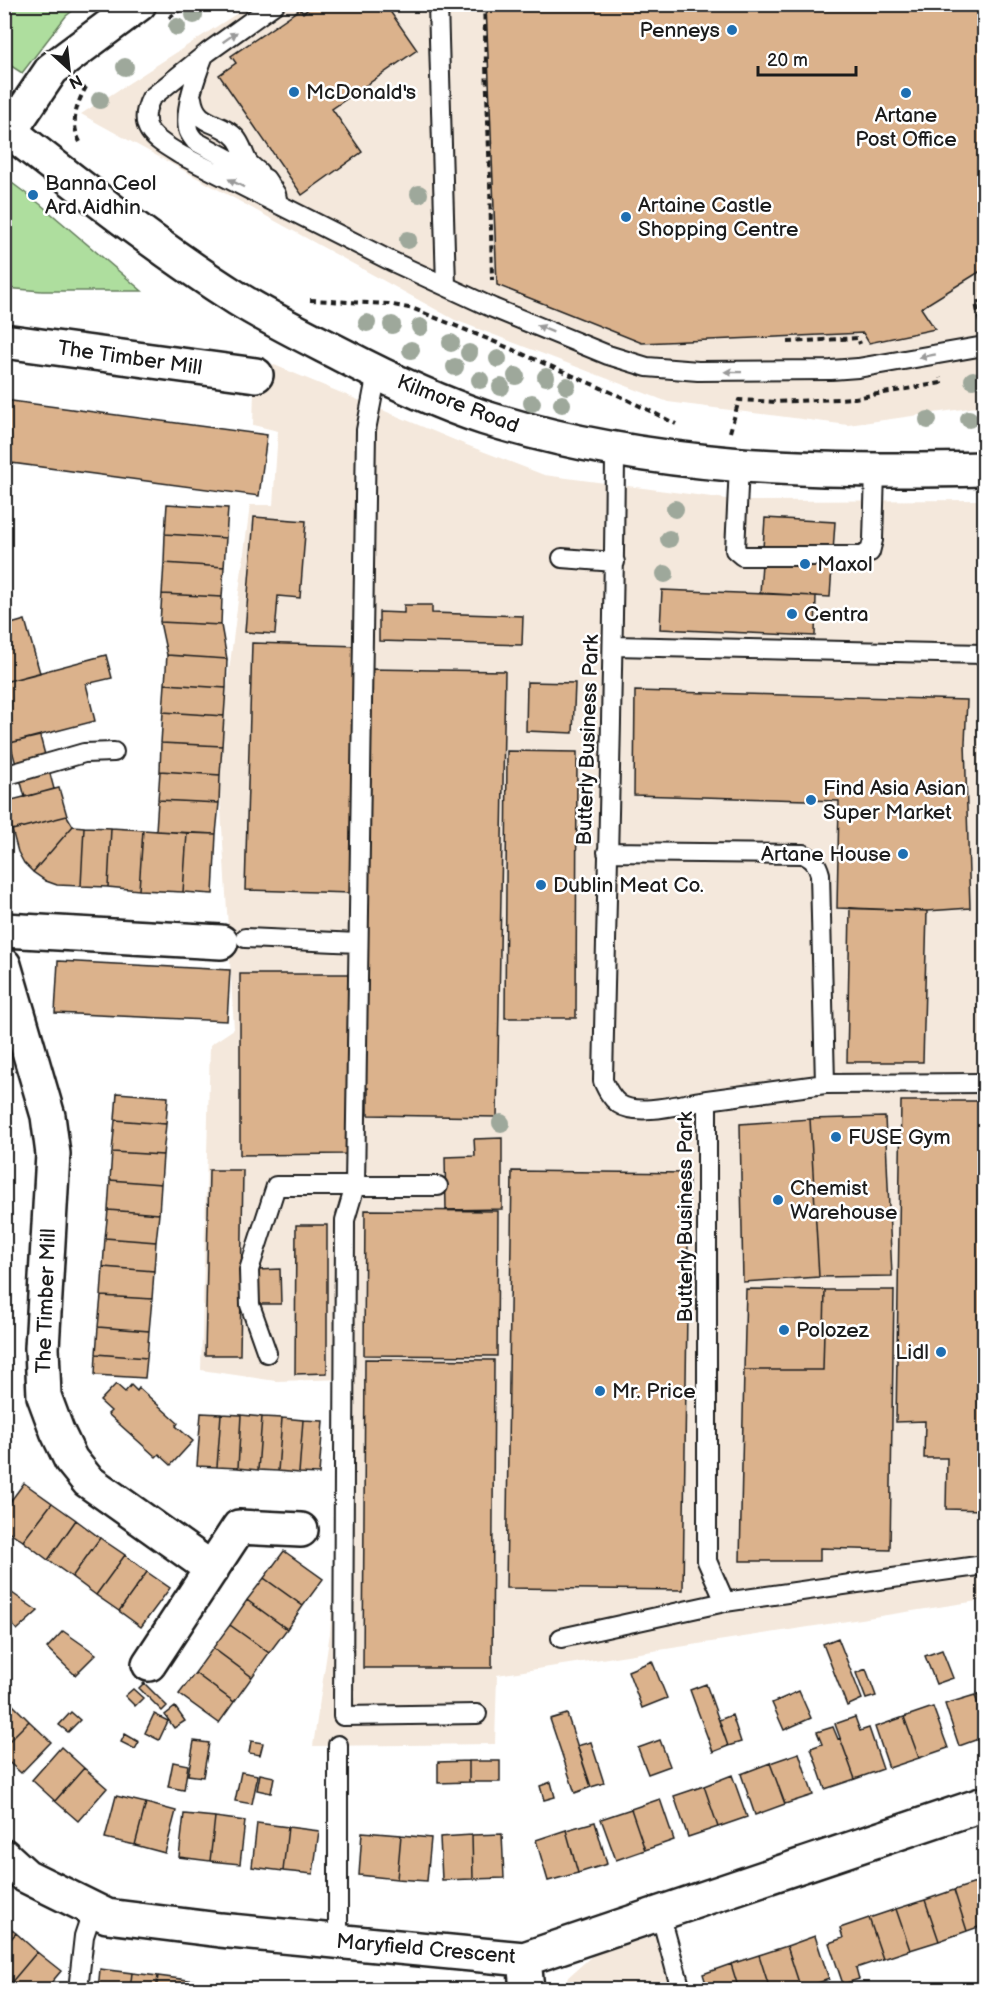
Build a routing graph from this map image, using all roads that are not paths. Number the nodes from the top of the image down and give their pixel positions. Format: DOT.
graph roads {
  1 [pos="139,4"];
  2 [pos="275,4"];
  3 [pos="438,4"];
  4 [pos="204,55"];
  5 [pos="7,129"];
  6 [pos="278,204"];
  7 [pos="446,286"];
  8 [pos="4,341"];
  9 [pos="984,346"];
  10 [pos="377,373"];
  11 [pos="256,375"];
  12 [pos="615,450"];
  13 [pos="739,466"];
  14 [pos="984,469"];
  15 [pos="875,471"];
  16 [pos="562,558"];
  17 [pos="615,562"];
  18 [pos="614,646"];
  19 [pos="984,654"];
  20 [pos="114,752"];
  21 [pos="4,776"];
  22 [pos="607,852"];
  23 [pos="4,930"];
  24 [pos="233,940"];
  25 [pos="358,943"];
  26 [pos="4,965"];
  27 [pos="984,1083"];
  28 [pos="825,1084"];
  29 [pos="707,1100"];
  30 [pos="355,1186"];
  31 [pos="438,1186"];
  32 [pos="267,1353"];
  33 [pos="301,1530"];
  34 [pos="984,1565"];
  35 [pos="212,1569"];
  36 [pos="725,1602"];
  37 [pos="561,1638"];
  38 [pos="149,1664"];
  39 [pos="477,1714"];
  40 [pos="338,1745"];
  41 [pos="984,1804"];
  42 [pos="4,1856"];
  43 [pos="93,1909"];
  44 [pos="660,1913"];
  45 [pos="338,1941"];
  46 [pos="525,1974"];
  47 [pos="78,1989"];
  48 [pos="681,1989"];
  1 -- 5 [label="street"];
  4 -- 2 [label="lane, one-way"];
  3 -- 7 [label="lane"];
  4 -- 6 [label="lane"];
  6 -- 4 [label="lane, one-way"];
  5 -- 10 [label="street, Kilmore Road"];
  6 -- 7 [label="lane"];
  9 -- 7 [label="lane, one-way"];
  8 -- 11 [label="street, The Timber Mill"];
  10 -- 12 [label="street, Kilmore Road"];
  10 -- 25 [label="lane"];
  12 -- 13 [label="street, Kilmore Road"];
  12 -- 17 [label="lane, Butterly Business Park"];
  13 -- 15 [label="street, Kilmore Road"];
  13 -- 15 [label="lane"];
  14 -- 15 [label="street, Kilmore Road"];
  16 -- 17 [label="lane"];
  17 -- 18 [label="lane, Butterly Business Park"];
  18 -- 19 [label="lane"];
  18 -- 22 [label="lane, Butterly Business Park"];
  20 -- 21 [label="lane"];
  22 -- 28 [label="lane"];
  22 -- 29 [label="lane, Butterly Business Park"];
  23 -- 24 [label="street"];
  24 -- 25 [label="lane"];
  25 -- 30 [label="lane"];
  26 -- 35 [label="street, The Timber Mill"];
  27 -- 28 [label="lane"];
  28 -- 29 [label="lane"];
  29 -- 36 [label="lane, Butterly Business Park"];
  30 -- 31 [label="lane"];
  30 -- 32 [label="lane"];
  30 -- 39 [label="lane"];
  33 -- 35 [label="street"];
  34 -- 36 [label="lane"];
  35 -- 38 [label="street"];
  36 -- 37 [label="lane"];
  40 -- 45 [label="lane"];
  41 -- 44 [label="street, Maryfield Crescent"];
  42 -- 43 [label="street, Maryfield Crescent"];
  43 -- 45 [label="street, Maryfield Crescent"];
  43 -- 47 [label="lane"];
  44 -- 46 [label="street, Maryfield Crescent"];
  44 -- 48 [label="lane"];
  45 -- 46 [label="street, Maryfield Crescent"];
}
